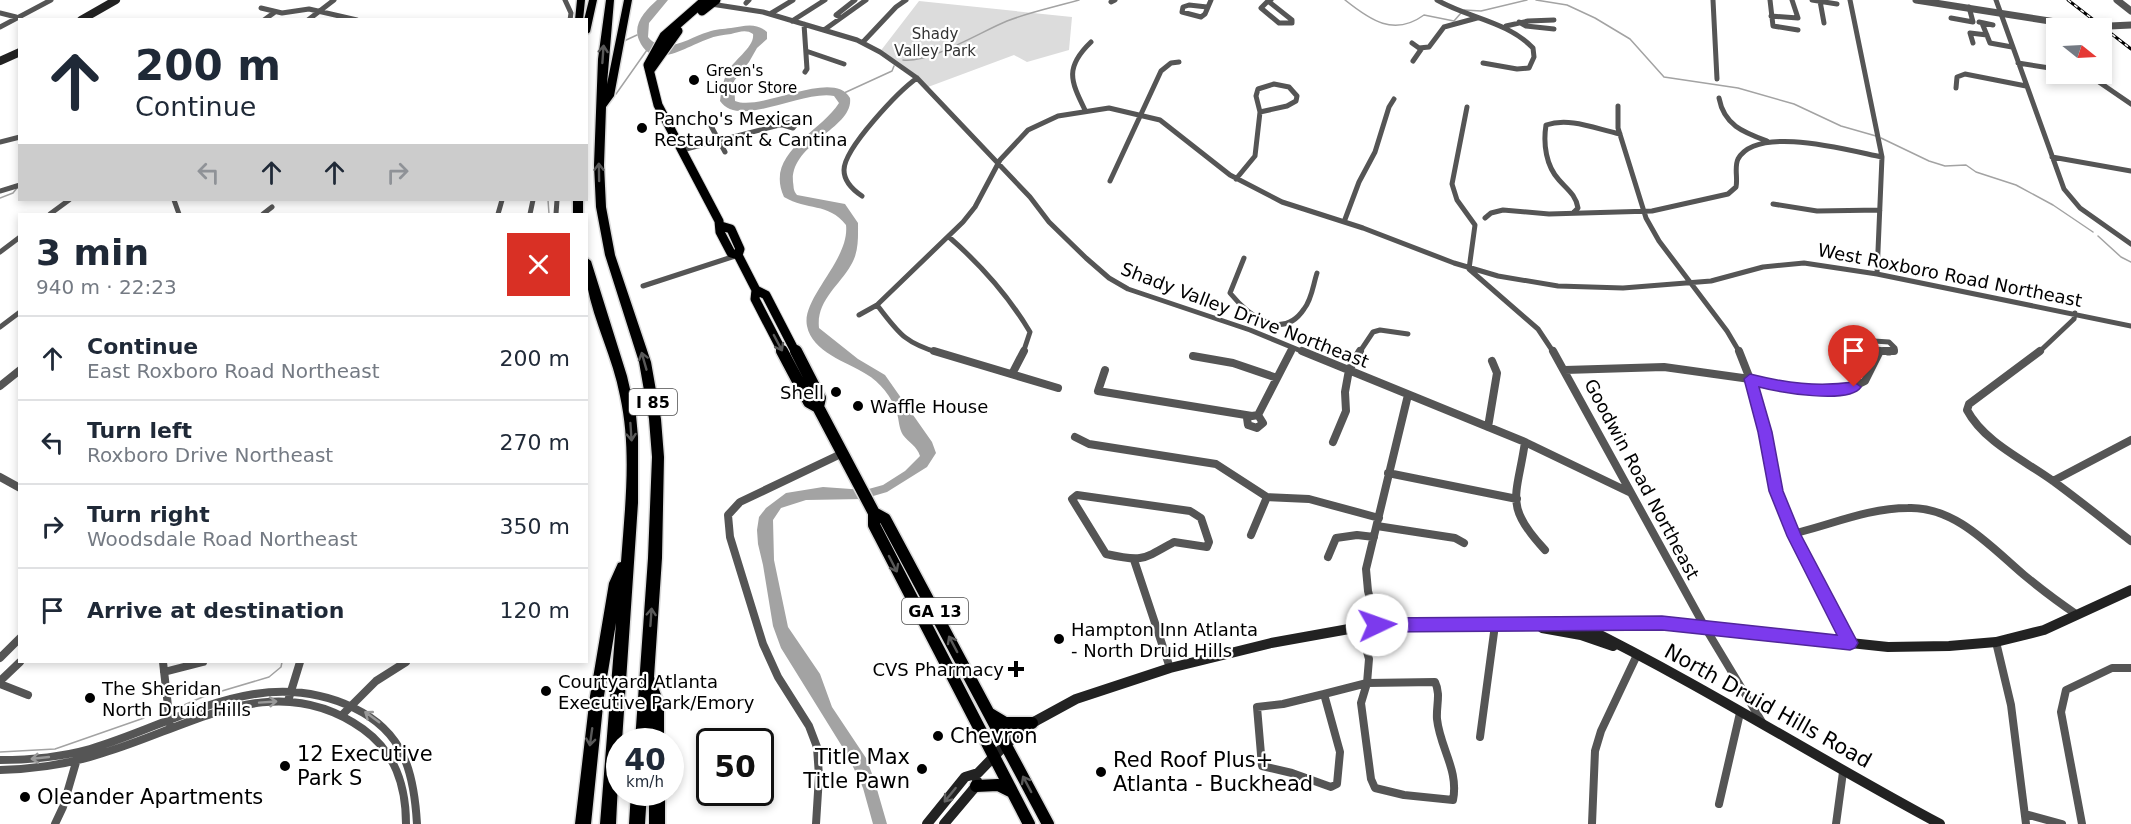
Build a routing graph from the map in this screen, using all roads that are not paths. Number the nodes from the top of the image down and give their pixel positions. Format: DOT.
graph roads {
  1 [pos="51,0"];
  2 [pos="116,0"];
  3 [pos="334,0"];
  4 [pos="565,0"];
  5 [pos="581,0"];
  6 [pos="593,0"];
  7 [pos="610,0"];
  8 [pos="628,0"];
  9 [pos="793,0"];
  10 [pos="825,0"];
  11 [pos="855,0"];
  12 [pos="866,0"];
  13 [pos="906,0"];
  14 [pos="1211,0"];
  15 [pos="1437,0"];
  16 [pos="1713,0"];
  17 [pos="1770,0"];
  18 [pos="1795,0"];
  19 [pos="1812,0"];
  20 [pos="1850,0"];
  21 [pos="1916,0"];
  22 [pos="1996,0"];
  23 [pos="2117,0"];
  24 [pos="1269,1"];
  25 [pos="1820,1"];
  26 [pos="714,2"];
  27 [pos="1837,4"];
  28 [pos="1208,7"];
  29 [pos="261,8"];
  30 [pos="1969,8"];
  31 [pos="319,11"];
  32 [pos="2131,11"];
  33 [pos="275,12"];
  34 [pos="1999,12"];
  35 [pos="0,13"];
  36 [pos="770,14"];
  37 [pos="1772,16"];
  38 [pos="16,17"];
  39 [pos="840,17"];
  40 [pos="1474,17"];
  41 [pos="84,18"];
  42 [pos="267,18"];
  43 [pos="310,18"];
  44 [pos="349,18"];
  45 [pos="570,18"];
  46 [pos="579,18"];
  47 [pos="1951,18"];
  48 [pos="1554,20"];
  49 [pos="792,21"];
  50 [pos="1973,21"];
  51 [pos="1519,22"];
  52 [pos="1824,22"];
  53 [pos="588,23"];
  54 [pos="1982,23"];
  55 [pos="804,24"];
  56 [pos="1993,25"];
  57 [pos="2131,25"];
  58 [pos="1506,26"];
  59 [pos="0,27"];
  60 [pos="1554,29"];
  61 [pos="824,30"];
  62 [pos="1798,30"];
  63 [pos="673,31"];
  64 [pos="1987,35"];
  65 [pos="863,42"];
  66 [pos="1091,42"];
  67 [pos="1412,43"];
  68 [pos="1973,43"];
  69 [pos="2011,46"];
  70 [pos="1422,48"];
  71 [pos="806,51"];
  72 [pos="18,53"];
  73 [pos="0,61"];
  74 [pos="1413,61"];
  75 [pos="1179,62"];
  76 [pos="1483,63"];
  77 [pos="2018,63"];
  78 [pos="844,64"];
  79 [pos="650,65"];
  80 [pos="2046,67"];
  81 [pos="805,72"];
  82 [pos="917,78"];
  83 [pos="1717,79"];
  84 [pos="2102,84"];
  85 [pos="2026,86"];
  86 [pos="1956,88"];
  87 [pos="1394,99"];
  88 [pos="1719,99"];
  89 [pos="2131,104"];
  90 [pos="1618,106"];
  91 [pos="1467,107"];
  92 [pos="601,108"];
  93 [pos="1085,110"];
  94 [pos="1260,112"];
  95 [pos="1141,114"];
  96 [pos="783,125"];
  97 [pos="711,126"];
  98 [pos="1620,134"];
  99 [pos="18,138"];
  100 [pos="719,140"];
  101 [pos="1767,141"];
  102 [pos="0,142"];
  103 [pos="682,150"];
  104 [pos="725,152"];
  105 [pos="1882,157"];
  106 [pos="2052,157"];
  107 [pos="998,165"];
  108 [pos="2131,171"];
  109 [pos="1236,179"];
  110 [pos="1110,181"];
  111 [pos="18,186"];
  112 [pos="0,191"];
  113 [pos="862,196"];
  114 [pos="68,201"];
  115 [pos="1773,204"];
  116 [pos="272,207"];
  117 [pos="1880,210"];
  118 [pos="1643,211"];
  119 [pos="1574,212"];
  120 [pos="51,213"];
  121 [pos="264,213"];
  122 [pos="1485,218"];
  123 [pos="1344,222"];
  124 [pos="949,237"];
  125 [pos="18,238"];
  126 [pos="2131,244"];
  127 [pos="0,252"];
  128 [pos="738,255"];
  129 [pos="1244,258"];
  130 [pos="588,268"];
  131 [pos="1469,269"];
  132 [pos="1317,273"];
  133 [pos="1877,274"];
  134 [pos="1691,283"];
  135 [pos="643,286"];
  136 [pos="877,305"];
  137 [pos="2075,313"];
  138 [pos="18,314"];
  139 [pos="859,315"];
  140 [pos="1255,320"];
  141 [pos="2131,326"];
  142 [pos="0,327"];
  143 [pos="1250,330"];
  144 [pos="1408,334"];
  145 [pos="1292,348"];
  146 [pos="1880,351"];
  147 [pos="1193,356"];
  148 [pos="1492,361"];
  149 [pos="1105,370"];
  150 [pos="1349,370"];
  151 [pos="1565,370"];
  152 [pos="18,372"];
  153 [pos="1012,374"];
  154 [pos="1277,378"];
  155 [pos="1750,379"];
  156 [pos="0,386"];
  157 [pos="1058,388"];
  158 [pos="1407,395"];
  159 [pos="1258,415"];
  160 [pos="1247,418"];
  161 [pos="1488,427"];
  162 [pos="1075,437"];
  163 [pos="2131,440"];
  164 [pos="1332,442"];
  165 [pos="1525,442"];
  166 [pos="843,453"];
  167 [pos="1388,473"];
  168 [pos="0,477"];
  169 [pos="2053,481"];
  170 [pos="18,487"];
  171 [pos="1631,493"];
  172 [pos="1267,497"];
  173 [pos="1517,499"];
  174 [pos="874,513"];
  175 [pos="1378,522"];
  176 [pos="1251,535"];
  177 [pos="1794,536"];
  178 [pos="1374,537"];
  179 [pos="2131,541"];
  180 [pos="1464,543"];
  181 [pos="1545,550"];
  182 [pos="627,557"];
  183 [pos="1328,557"];
  184 [pos="1134,560"];
  185 [pos="2131,590"];
  186 [pos="2076,614"];
  187 [pos="1577,624"];
  188 [pos="1377,625"];
  189 [pos="1495,625"];
  190 [pos="1519,625"];
  191 [pos="1360,627"];
  192 [pos="1706,629"];
  193 [pos="18,640"];
  194 [pos="1996,642"];
  195 [pos="1850,643"];
  196 [pos="1637,655"];
  197 [pos="0,658"];
  198 [pos="19,663"];
  199 [pos="163,663"];
  200 [pos="198,663"];
  201 [pos="300,663"];
  202 [pos="404,663"];
  203 [pos="1170,668"];
  204 [pos="2131,668"];
  205 [pos="164,672"];
  206 [pos="646,676"];
  207 [pos="0,683"];
  208 [pos="1367,683"];
  209 [pos="292,690"];
  210 [pos="1324,694"];
  211 [pos="28,695"];
  212 [pos="288,701"];
  213 [pos="351,704"];
  214 [pos="1740,712"];
  215 [pos="343,714"];
  216 [pos="990,714"];
  217 [pos="1032,723"];
  218 [pos="170,724"];
  219 [pos="1763,724"];
  220 [pos="643,728"];
  221 [pos="657,728"];
  222 [pos="1480,737"];
  223 [pos="119,744"];
  224 [pos="1006,744"];
  225 [pos="80,751"];
  226 [pos="992,756"];
  227 [pos="0,760"];
  228 [pos="77,761"];
  229 [pos="0,771"];
  230 [pos="1843,772"];
  231 [pos="977,779"];
  232 [pos="1012,792"];
  233 [pos="1719,804"];
  234 [pos="638,806"];
  235 [pos="657,806"];
  236 [pos="2025,814"];
  237 [pos="56,824"];
  238 [pos="406,824"];
  239 [pos="417,824"];
  240 [pos="584,824"];
  241 [pos="608,824"];
  242 [pos="637,824"];
  243 [pos="657,824"];
  244 [pos="816,824"];
  245 [pos="927,824"];
  246 [pos="944,824"];
  247 [pos="1029,824"];
  248 [pos="1048,824"];
  249 [pos="1592,824"];
  250 [pos="1836,824"];
  251 [pos="1940,824"];
  252 [pos="2026,824"];
  253 [pos="2062,824"];
  254 [pos="2082,824"];
  1 -- 38 [label="street"];
  2 -- 41 [label="main road"];
  3 -- 31 [label="street"];
  4 -- 45 [label="street"];
  5 -- 46 [label="highway"];
  6 -- 53 [label="highway"];
  92 -- 7 [label="highway, I 85, one-way"];
  8 -- 92 [label="highway"];
  9 -- 36 [label="street"];
  10 -- 49 [label="street"];
  11 -- 39 [label="street"];
  12 -- 39 [label="street"];
  13 -- 65 [label="street"];
  14 -- 28 [label="street"];
  15 -- 40 [label="street"];
  16 -- 83 [label="street"];
  17 -- 37 [label="street"];
  18 -- 37 [label="street"];
  19 -- 25 [label="street"];
  20 -- 105 [label="street"];
  21 -- 30 [label="street"];
  22 -- 34 [label="street"];
  23 -- 32 [label="street"];
  24 -- 24 [label="street"];
  25 -- 27 [label="street"];
  25 -- 52 [label="street"];
  26 -- 36 [label="street, Shady Valley Drive Northeast"];
  26 -- 63 [label="main road"];
  26 -- 63 [label="main road"];
  28 -- 28 [label="street"];
  29 -- 33 [label="street"];
  30 -- 34 [label="street"];
  30 -- 50 [label="street"];
  31 -- 33 [label="street"];
  31 -- 43 [label="street"];
  31 -- 44 [label="street"];
  33 -- 42 [label="street"];
  34 -- 57 [label="street, bridge"];
  34 -- 69 [label="street"];
  35 -- 38 [label="street"];
  36 -- 49 [label="street, Shady Valley Drive Northeast"];
  37 -- 62 [label="street"];
  38 -- 59 [label="street"];
  39 -- 61 [label="street"];
  40 -- 58 [label="street"];
  40 -- 70 [label="street"];
  47 -- 50 [label="street"];
  48 -- 51 [label="street"];
  49 -- 55 [label="street, Shady Valley Drive Northeast"];
  50 -- 54 [label="street"];
  51 -- 58 [label="street"];
  51 -- 60 [label="street"];
  54 -- 56 [label="street"];
  54 -- 64 [label="street"];
  55 -- 61 [label="street, Shady Valley Drive Northeast"];
  55 -- 71 [label="street"];
  58 -- 76 [label="street"];
  61 -- 65 [label="street, Shady Valley Drive Northeast"];
  63 -- 79 [label="main road"];
  63 -- 79 [label="main road"];
  64 -- 68 [label="street"];
  64 -- 69 [label="street"];
  65 -- 82 [label="street, Shady Valley Drive Northeast"];
  66 -- 93 [label="street"];
  67 -- 70 [label="street"];
  69 -- 77 [label="street"];
  70 -- 74 [label="street"];
  71 -- 78 [label="street"];
  71 -- 81 [label="street"];
  72 -- 73 [label="main road"];
  75 -- 95 [label="street"];
  77 -- 80 [label="street"];
  77 -- 85 [label="street"];
  79 -- 103 [label="main road, GA 13"];
  82 -- 107 [label="street, Shady Valley Drive Northeast"];
  82 -- 113 [label="street"];
  84 -- 89 [label="street"];
  85 -- 86 [label="street"];
  85 -- 106 [label="street"];
  87 -- 123 [label="street"];
  88 -- 101 [label="street"];
  90 -- 98 [label="street"];
  91 -- 131 [label="street"];
  206 -- 92 [label="highway, I 85, one-way"];
  93 -- 95 [label="street, West Roxboro Road Northeast"];
  93 -- 107 [label="street, West Roxboro Road Northeast"];
  94 -- 94 [label="street"];
  94 -- 109 [label="street"];
  95 -- 109 [label="street, West Roxboro Road Northeast"];
  95 -- 110 [label="street"];
  96 -- 100 [label="street"];
  97 -- 100 [label="street"];
  98 -- 118 [label="street"];
  98 -- 119 [label="street"];
  99 -- 102 [label="street"];
  100 -- 103 [label="street"];
  100 -- 104 [label="street"];
  101 -- 105 [label="street"];
  101 -- 118 [label="street"];
  103 -- 128 [label="main road, GA 13"];
  105 -- 117 [label="street"];
  106 -- 108 [label="street"];
  106 -- 126 [label="street"];
  107 -- 124 [label="street, West Roxboro Road Northeast"];
  107 -- 143 [label="street, Shady Valley Drive Northeast"];
  109 -- 123 [label="street, West Roxboro Road Northeast"];
  111 -- 112 [label="street"];
  114 -- 120 [label="street"];
  115 -- 117 [label="street"];
  116 -- 121 [label="street"];
  117 -- 133 [label="street"];
  118 -- 119 [label="street"];
  118 -- 134 [label="street"];
  119 -- 122 [label="street"];
  123 -- 131 [label="street, West Roxboro Road Northeast"];
  124 -- 136 [label="street, West Roxboro Road Northeast"];
  124 -- 153 [label="street"];
  125 -- 127 [label="street"];
  128 -- 135 [label="street"];
  128 -- 166 [label="main road, GA 13"];
  129 -- 140 [label="street"];
  130 -- 182 [label="highway, I 85, one-way"];
  131 -- 134 [label="street, West Roxboro Road Northeast"];
  131 -- 151 [label="street, Goodwin Road Northeast"];
  132 -- 140 [label="street"];
  133 -- 134 [label="street, West Roxboro Road Northeast"];
  133 -- 137 [label="street, West Roxboro Road Northeast"];
  134 -- 155 [label="street"];
  136 -- 139 [label="street, West Roxboro Road Northeast"];
  136 -- 153 [label="street"];
  137 -- 141 [label="street, West Roxboro Road Northeast"];
  137 -- 169 [label="street"];
  138 -- 142 [label="street"];
  140 -- 143 [label="street"];
  143 -- 145 [label="street, Shady Valley Drive Northeast"];
  144 -- 150 [label="street"];
  145 -- 150 [label="street, Shady Valley Drive Northeast"];
  145 -- 154 [label="street"];
  146 -- 155 [label="street"];
  147 -- 154 [label="street"];
  148 -- 161 [label="street"];
  149 -- 160 [label="street"];
  150 -- 158 [label="street, Shady Valley Drive Northeast"];
  150 -- 164 [label="street"];
  151 -- 155 [label="street"];
  151 -- 171 [label="street, Goodwin Road Northeast"];
  152 -- 156 [label="street"];
  153 -- 157 [label="street"];
  154 -- 159 [label="street"];
  155 -- 177 [label="street"];
  158 -- 161 [label="street, Shady Valley Drive Northeast"];
  158 -- 167 [label="street"];
  159 -- 160 [label="street"];
  159 -- 160 [label="street"];
  161 -- 165 [label="street, Shady Valley Drive Northeast"];
  162 -- 172 [label="street"];
  163 -- 169 [label="street"];
  165 -- 171 [label="street, Shady Valley Drive Northeast"];
  165 -- 173 [label="street"];
  166 -- 174 [label="main road, GA 13"];
  166 -- 244 [label="street"];
  167 -- 173 [label="street"];
  167 -- 175 [label="street"];
  168 -- 170 [label="street"];
  169 -- 179 [label="street"];
  171 -- 192 [label="street, Goodwin Road Northeast"];
  172 -- 175 [label="street"];
  172 -- 176 [label="street"];
  173 -- 181 [label="street"];
  216 -- 174 [label="main road, GA 13, one-way"];
  174 -- 226 [label="main road, GA 13, one-way"];
  175 -- 178 [label="street"];
  175 -- 180 [label="street"];
  177 -- 186 [label="street"];
  177 -- 195 [label="street"];
  178 -- 183 [label="street"];
  178 -- 188 [label="street"];
  182 -- 240 [label="highway, one-way"];
  182 -- 241 [label="highway, I 85"];
  184 -- 184 [label="street"];
  184 -- 203 [label="street"];
  185 -- 186 [label="main road"];
  186 -- 194 [label="main road"];
  187 -- 190 [label="main road"];
  187 -- 192 [label="main road"];
  187 -- 196 [label="main road, North Druid Hills Road"];
  188 -- 189 [label="main road"];
  188 -- 191 [label="main road"];
  189 -- 190 [label="main road"];
  189 -- 222 [label="street"];
  190 -- 196 [label="main road"];
  191 -- 203 [label="main road"];
  191 -- 208 [label="street"];
  192 -- 195 [label="main road"];
  192 -- 219 [label="street, Goodwin Road Northeast"];
  193 -- 197 [label="street"];
  194 -- 195 [label="main road"];
  194 -- 236 [label="street"];
  196 -- 214 [label="main road, North Druid Hills Road"];
  196 -- 249 [label="street"];
  198 -- 207 [label="street"];
  199 -- 205 [label="street"];
  200 -- 205 [label="street"];
  201 -- 209 [label="street"];
  202 -- 213 [label="street"];
  203 -- 217 [label="main road"];
  204 -- 254 [label="street"];
  205 -- 218 [label="street"];
  206 -- 220 [label="highway, I 85"];
  206 -- 221 [label="highway"];
  207 -- 211 [label="street"];
  208 -- 208 [label="street"];
  208 -- 210 [label="street"];
  209 -- 212 [label="street"];
  209 -- 213 [label="street"];
  209 -- 218 [label="street"];
  210 -- 210 [label="street"];
  212 -- 215 [label="street"];
  218 -- 212 [label="street, one-way"];
  213 -- 215 [label="street"];
  239 -- 213 [label="street, one-way"];
  214 -- 219 [label="main road, North Druid Hills Road"];
  214 -- 233 [label="street"];
  215 -- 238 [label="street"];
  216 -- 217 [label="main road"];
  216 -- 224 [label="main road, GA 13"];
  217 -- 224 [label="main road"];
  218 -- 223 [label="street"];
  219 -- 230 [label="main road, North Druid Hills Road"];
  223 -- 225 [label="street"];
  223 -- 228 [label="street"];
  224 -- 226 [label="main road"];
  248 -- 224 [label="main road, GA 13, one-way"];
  225 -- 227 [label="street, one-way"];
  225 -- 228 [label="street"];
  226 -- 231 [label="main road"];
  226 -- 232 [label="main road, GA 13"];
  228 -- 229 [label="street"];
  228 -- 237 [label="street"];
  230 -- 250 [label="street"];
  230 -- 251 [label="main road, North Druid Hills Road"];
  231 -- 232 [label="main road"];
  231 -- 245 [label="main road, one-way"];
  231 -- 246 [label="main road"];
  232 -- 247 [label="main road, GA 13"];
  234 -- 242 [label="highway"];
  235 -- 243 [label="highway"];
  236 -- 252 [label="street"];
  236 -- 253 [label="street"];
}
